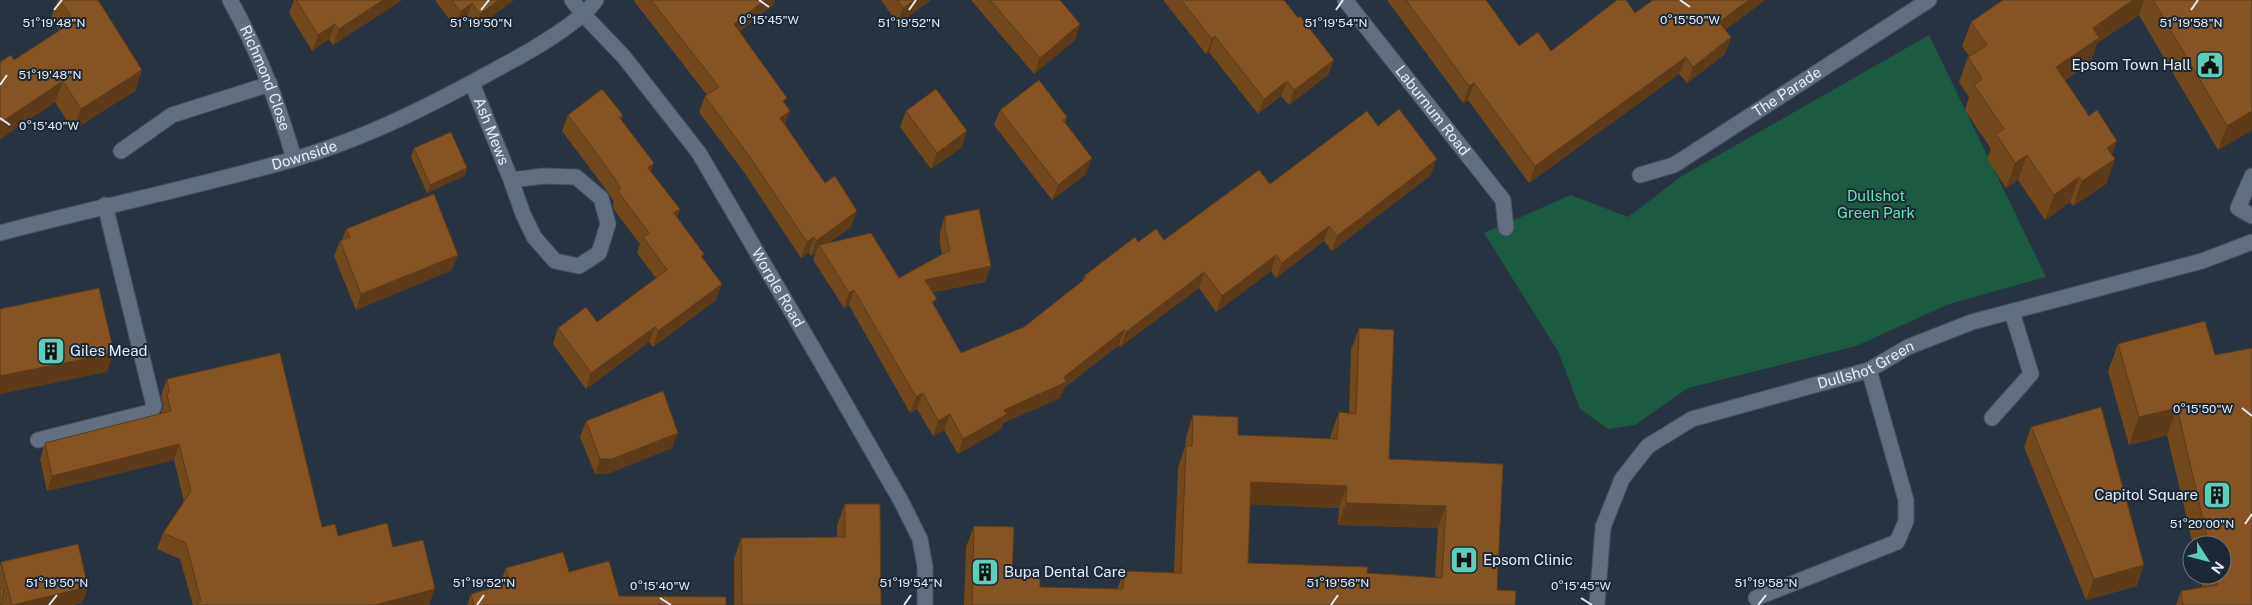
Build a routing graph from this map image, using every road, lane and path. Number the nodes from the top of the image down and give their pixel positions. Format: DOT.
graph roads {
  1 [pos="230,0"];
  2 [pos="572,0"];
  3 [pos="596,0"];
  4 [pos="1345,0"];
  5 [pos="1929,0"];
  6 [pos="583,14"];
  7 [pos="472,83"];
  8 [pos="270,84"];
  9 [pos="121,151"];
  10 [pos="294,159"];
  11 [pos="1640,175"];
  12 [pos="2252,176"];
  13 [pos="511,180"];
  14 [pos="105,205"];
  15 [pos="2252,216"];
  16 [pos="1506,228"];
  17 [pos="0,233"];
  18 [pos="2252,242"];
  19 [pos="2012,312"];
  20 [pos="1869,370"];
  21 [pos="1992,418"];
  22 [pos="38,440"];
  23 [pos="1756,598"];
  24 [pos="925,605"];
  25 [pos="1598,605"];
  1 -- 8 [label="street, Richmond Close"];
  2 -- 6 [label="street, Worple Road"];
  3 -- 6 [label="street, Downside"];
  4 -- 16 [label="street, Laburnum Road"];
  5 -- 11 [label="street, The Parade"];
  6 -- 7 [label="street, Downside"];
  6 -- 24 [label="street, Worple Road"];
  7 -- 10 [label="street, Downside"];
  7 -- 13 [label="street, Ash Mews"];
  8 -- 9 [label="street"];
  8 -- 10 [label="street, Richmond Close"];
  10 -- 14 [label="street, Downside"];
  12 -- 15 [label="street"];
  13 -- 13 [label="street, Ash Mews"];
  14 -- 17 [label="street, Downside"];
  14 -- 22 [label="street"];
  18 -- 19 [label="street, Dullshot Green"];
  19 -- 20 [label="street, Dullshot Green"];
  19 -- 21 [label="street"];
  20 -- 23 [label="street"];
  20 -- 25 [label="street, Dullshot Green"];
}
